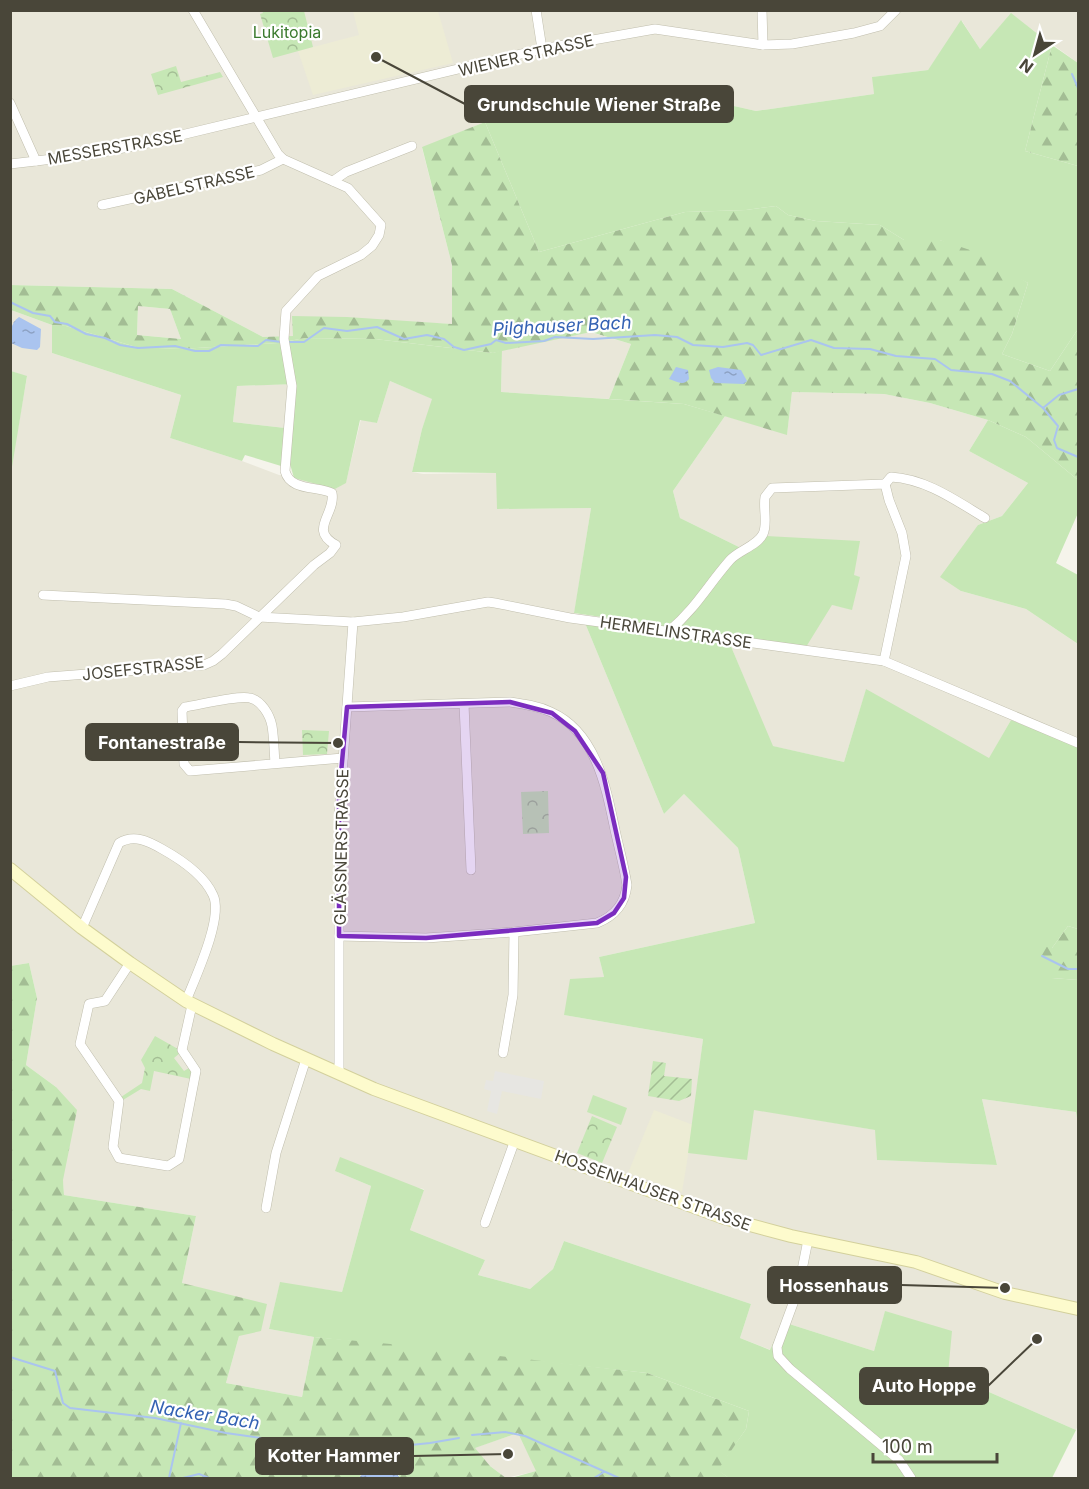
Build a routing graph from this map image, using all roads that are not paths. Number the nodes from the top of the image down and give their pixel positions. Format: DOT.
graph roads {
  1 [pos="194,10"];
  2 [pos="536,10"];
  3 [pos="762,10"];
  4 [pos="896,10"];
  5 [pos="763,45"];
  6 [pos="542,49"];
  7 [pos="10,103"];
  8 [pos="256,118"];
  9 [pos="412,146"];
  10 [pos="283,159"];
  11 [pos="36,161"];
  12 [pos="10,164"];
  13 [pos="333,181"];
  14 [pos="102,206"];
  15 [pos="885,484"];
  16 [pos="985,518"];
  17 [pos="43,595"];
  18 [pos="259,617"];
  19 [pos="353,622"];
  20 [pos="669,631"];
  21 [pos="884,661"];
  22 [pos="10,686"];
  23 [pos="464,704"];
  24 [pos="347,707"];
  25 [pos="1078,743"];
  26 [pos="343,758"];
  27 [pos="274,763"];
  28 [pos="10,869"];
  29 [pos="471,870"];
  30 [pos="82,928"];
  31 [pos="514,932"];
  32 [pos="339,936"];
  33 [pos="129,963"];
  34 [pos="189,1003"];
  35 [pos="503,1053"];
  36 [pos="306,1059"];
  37 [pos="339,1073"];
  38 [pos="515,1140"];
  39 [pos="266,1208"];
  40 [pos="485,1223"];
  41 [pos="808,1240"];
  42 [pos="1078,1309"];
  43 [pos="911,1479"];
  1 -- 8 [label="street"];
  2 -- 6 [label="street"];
  3 -- 5 [label="street"];
  4 -- 5 [label="street, WIENER STRASSE"];
  5 -- 6 [label="street, WIENER STRASSE"];
  6 -- 8 [label="street, WIENER STRASSE"];
  7 -- 11 [label="street, MESSERSTRASSE"];
  8 -- 10 [label="street"];
  8 -- 11 [label="street, MESSERSTRASSE"];
  9 -- 13 [label="street"];
  10 -- 13 [label="street"];
  10 -- 14 [label="street, GABELSTRASSE"];
  11 -- 12 [label="street"];
  13 -- 18 [label="street, JOSEFSTRASSE"];
  15 -- 16 [label="street"];
  15 -- 20 [label="street"];
  15 -- 21 [label="street"];
  17 -- 18 [label="street"];
  18 -- 19 [label="street, HERMELINSTRASSE"];
  18 -- 22 [label="street, JOSEFSTRASSE"];
  19 -- 20 [label="street, HERMELINSTRASSE"];
  19 -- 24 [label="street, GLÄSSNERSTRASSE"];
  20 -- 21 [label="street, HERMELINSTRASSE"];
  21 -- 25 [label="street, HERMELINSTRASSE"];
  23 -- 24 [label="street"];
  23 -- 29 [label="street"];
  23 -- 31 [label="street"];
  24 -- 26 [label="street, GLÄSSNERSTRASSE"];
  26 -- 27 [label="street"];
  26 -- 32 [label="street, GLÄSSNERSTRASSE"];
  27 -- 27 [label="street"];
  28 -- 30 [label="street, HOSSENHAUSER STRASSE"];
  30 -- 33 [label="street, HOSSENHAUSER STRASSE"];
  30 -- 34 [label="street"];
  31 -- 32 [label="street"];
  31 -- 35 [label="street"];
  32 -- 37 [label="street, GLÄSSNERSTRASSE"];
  33 -- 34 [label="street, HOSSENHAUSER STRASSE"];
  33 -- 34 [label="street"];
  34 -- 36 [label="street, HOSSENHAUSER STRASSE"];
  36 -- 37 [label="street, HOSSENHAUSER STRASSE"];
  36 -- 39 [label="street"];
  37 -- 38 [label="street, HOSSENHAUSER STRASSE"];
  38 -- 40 [label="street"];
  38 -- 41 [label="street, HOSSENHAUSER STRASSE"];
  41 -- 42 [label="street, HOSSENHAUSER STRASSE"];
  41 -- 43 [label="street"];
}
